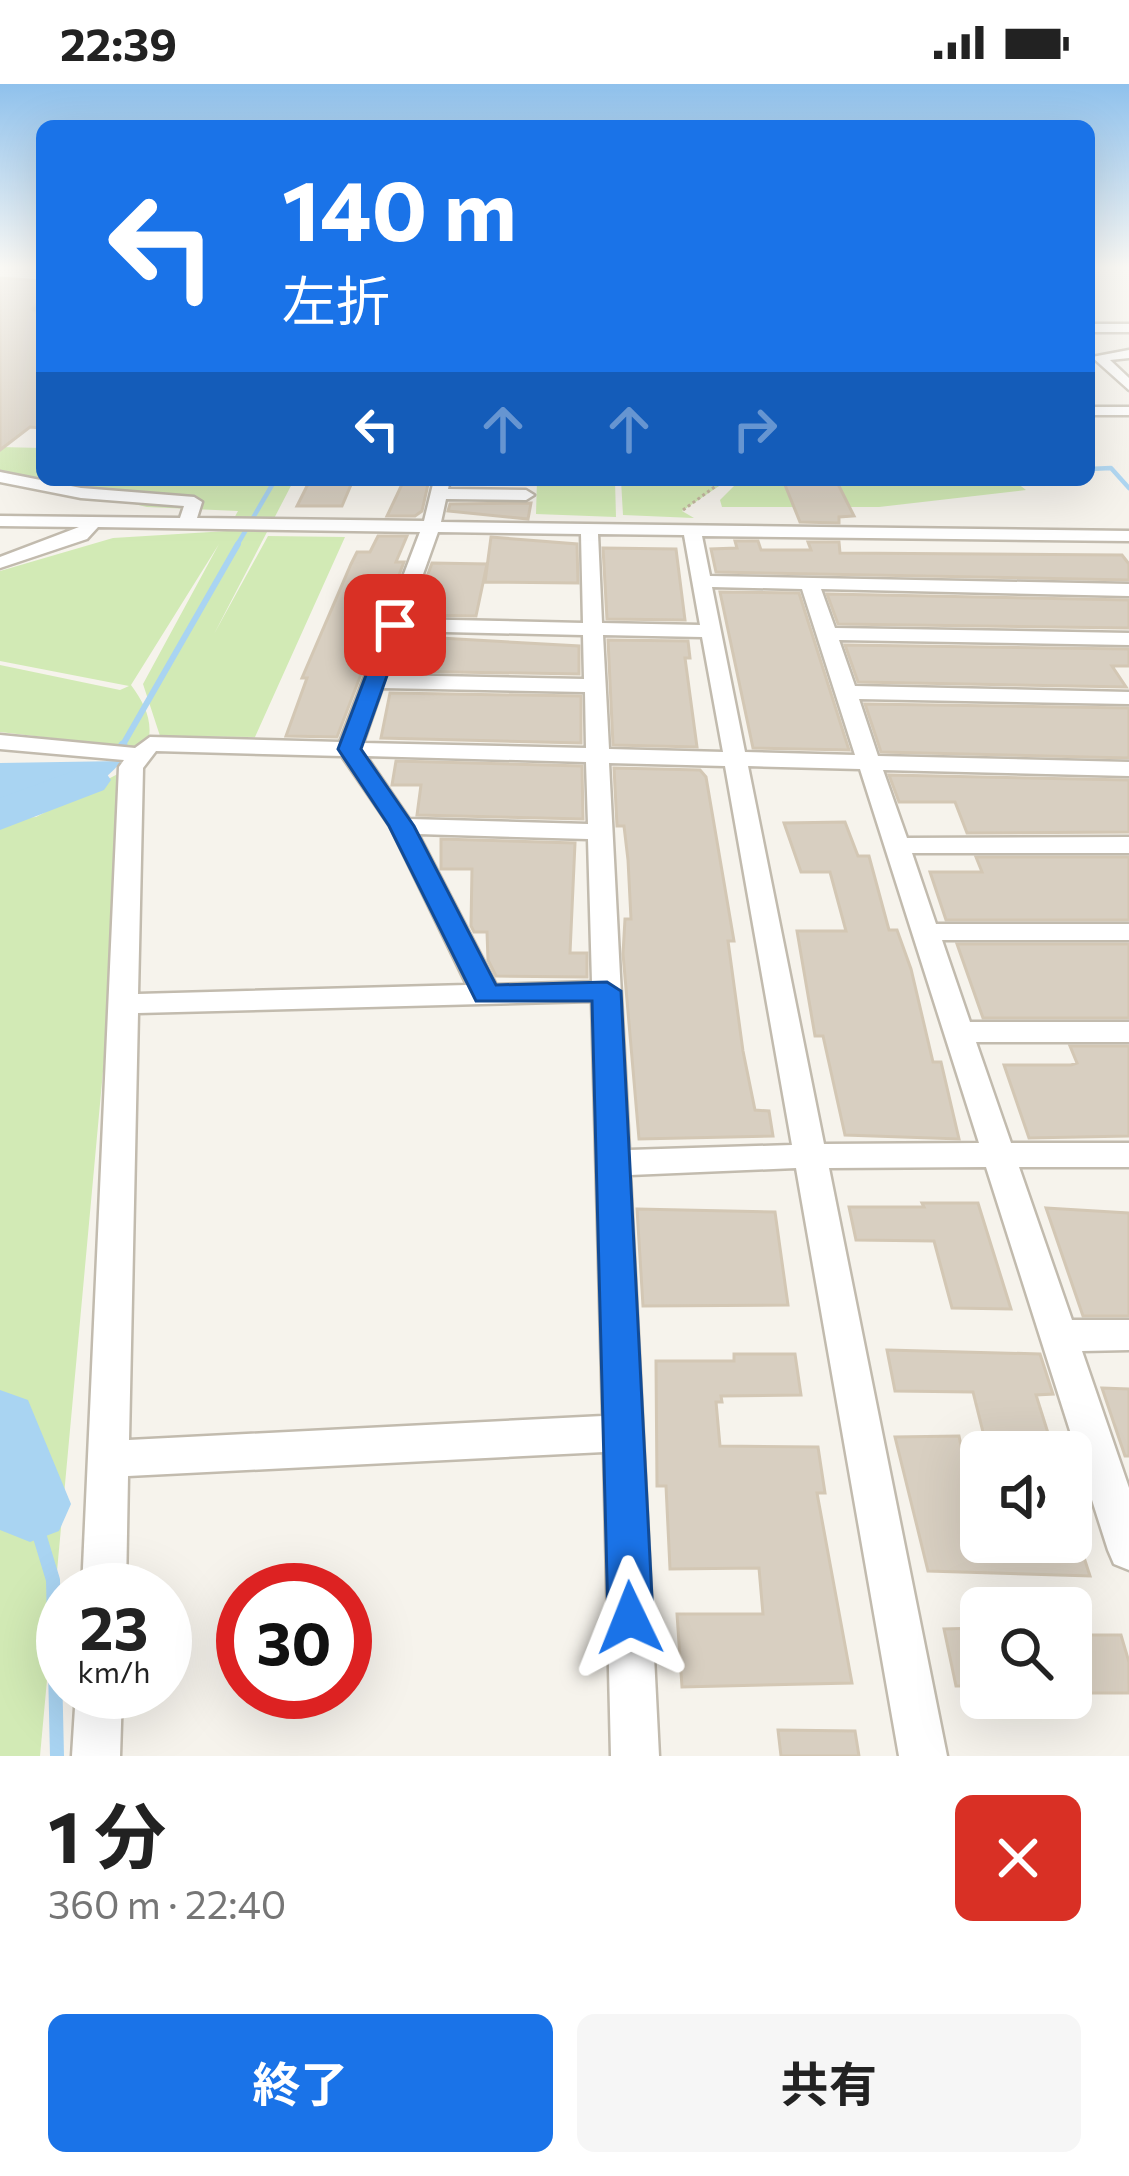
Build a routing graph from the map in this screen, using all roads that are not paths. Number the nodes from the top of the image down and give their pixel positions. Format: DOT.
graph roads {
  1 [pos="1129,354"];
  2 [pos="1129,386"];
  3 [pos="1095,411"];
  4 [pos="1129,411"];
  5 [pos="0,476"];
  6 [pos="36,484"];
  7 [pos="48,486"];
  8 [pos="440,487"];
  9 [pos="526,495"];
  10 [pos="0,520"];
  11 [pos="686,520"];
  12 [pos="95,521"];
  13 [pos="187,522"];
  14 [pos="432,524"];
  15 [pos="589,527"];
  16 [pos="1127,539"];
  17 [pos="6,560"];
  18 [pos="702,581"];
  19 [pos="810,583"];
  20 [pos="1129,590"];
  21 [pos="395,625"];
  22 [pos="592,629"];
  23 [pos="711,631"];
  24 [pos="826,634"];
  25 [pos="1129,640"];
  26 [pos="374,681"];
  27 [pos="595,686"];
  28 [pos="844,692"];
  29 [pos="1129,698"];
  30 [pos="0,742"];
  31 [pos="349,749"];
  32 [pos="141,755"];
  33 [pos="598,755"];
  34 [pos="732,758"];
  35 [pos="867,763"];
  36 [pos="1129,769"];
  37 [pos="402,826"];
  38 [pos="601,832"];
  39 [pos="1129,845"];
  40 [pos="895,846"];
  41 [pos="923,932"];
  42 [pos="1129,932"];
  43 [pos="607,991"];
  44 [pos="486,994"];
  45 [pos="121,1004"];
  46 [pos="1129,1031"];
  47 [pos="957,1032"];
  48 [pos="998,1155"];
  49 [pos="1129,1155"];
  50 [pos="808,1156"];
  51 [pos="613,1163"];
  52 [pos="1129,1335"];
  53 [pos="1058,1336"];
  54 [pos="623,1433"];
  55 [pos="109,1460"];
  56 [pos="1129,1550"];
  57 [pos="105,1563"];
  58 [pos="98,1719"];
  59 [pos="96,1756"];
  60 [pos="635,1756"];
  61 [pos="923,1756"];
  1 -- 2 [label="street"];
  3 -- 4 [label="street"];
  5 -- 6 [label="street"];
  7 -- 13 [label="street"];
  8 -- 9 [label="street"];
  8 -- 14 [label="street"];
  10 -- 12 [label="street"];
  11 -- 15 [label="street"];
  11 -- 16 [label="street"];
  11 -- 18 [label="street"];
  12 -- 13 [label="street"];
  12 -- 17 [label="street"];
  13 -- 14 [label="street"];
  14 -- 15 [label="street"];
  14 -- 21 [label="street"];
  15 -- 22 [label="street"];
  18 -- 19 [label="street"];
  18 -- 23 [label="street"];
  19 -- 20 [label="street"];
  19 -- 24 [label="street"];
  21 -- 22 [label="street"];
  21 -- 26 [label="street"];
  22 -- 23 [label="street"];
  22 -- 27 [label="street"];
  23 -- 34 [label="street"];
  24 -- 25 [label="street"];
  24 -- 28 [label="street"];
  26 -- 27 [label="street"];
  26 -- 31 [label="street"];
  27 -- 33 [label="street"];
  28 -- 29 [label="street"];
  28 -- 35 [label="street"];
  30 -- 32 [label="street"];
  31 -- 32 [label="street"];
  31 -- 33 [label="street"];
  31 -- 37 [label="street"];
  32 -- 45 [label="street"];
  33 -- 34 [label="street"];
  33 -- 38 [label="street"];
  34 -- 35 [label="street"];
  34 -- 50 [label="street"];
  35 -- 36 [label="street"];
  35 -- 40 [label="street"];
  37 -- 38 [label="street"];
  37 -- 44 [label="street"];
  38 -- 43 [label="street"];
  39 -- 40 [label="street"];
  40 -- 41 [label="street"];
  41 -- 42 [label="street"];
  41 -- 47 [label="street"];
  43 -- 44 [label="street"];
  43 -- 51 [label="street"];
  44 -- 45 [label="street"];
  45 -- 55 [label="street"];
  46 -- 47 [label="street"];
  47 -- 48 [label="street"];
  48 -- 49 [label="street"];
  48 -- 50 [label="street"];
  48 -- 53 [label="street"];
  50 -- 51 [label="street"];
  50 -- 61 [label="street"];
  51 -- 54 [label="street"];
  52 -- 53 [label="street"];
  53 -- 56 [label="street"];
  54 -- 55 [label="street"];
  54 -- 60 [label="street"];
  55 -- 57 [label="street"];
  58 -- 59 [label="street"];
}
